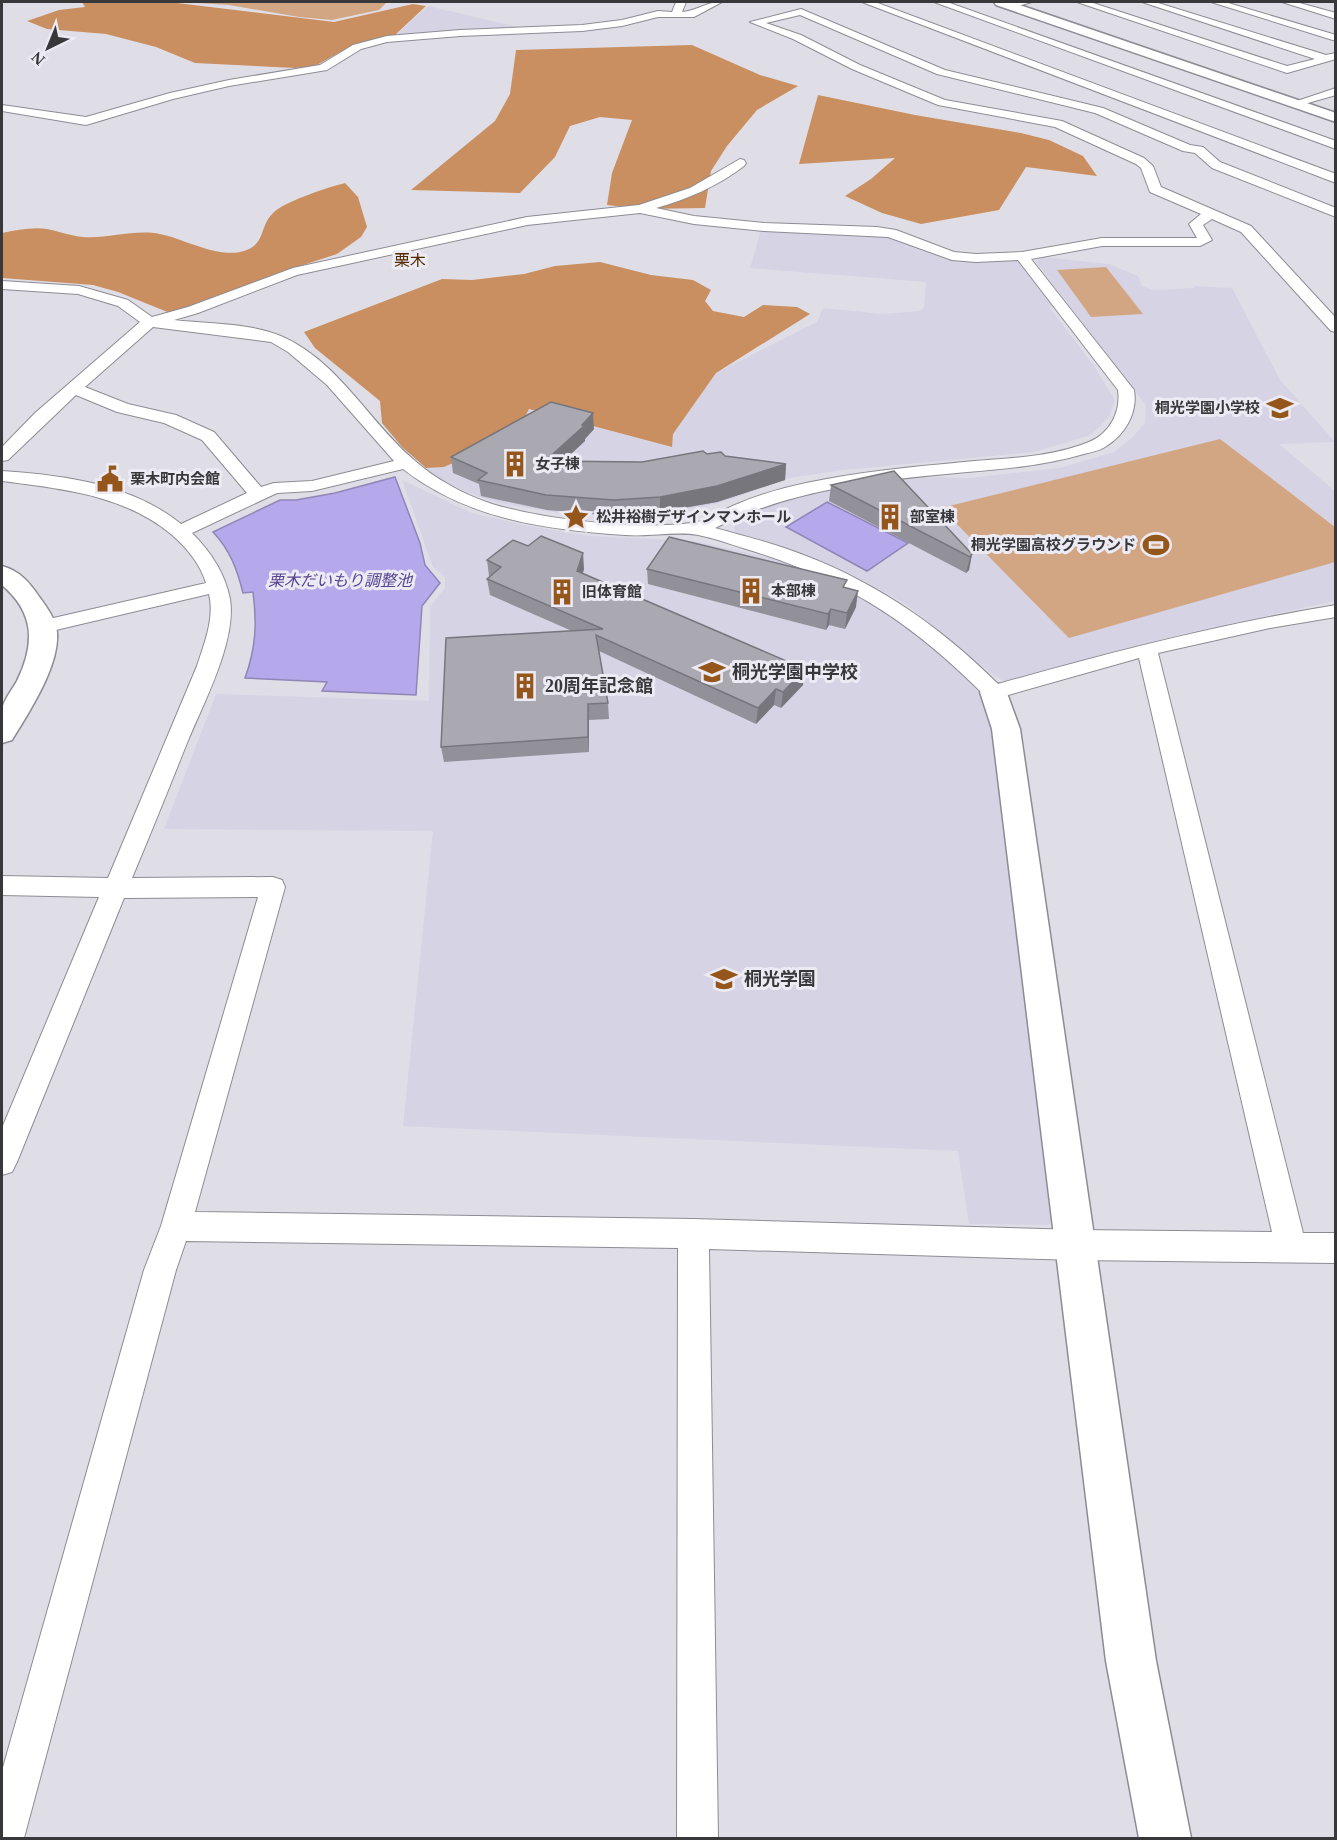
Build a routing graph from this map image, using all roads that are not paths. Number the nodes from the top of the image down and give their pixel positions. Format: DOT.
graph roads {
  1 [pos="681,2"];
  2 [pos="717,2"];
  3 [pos="867,2"];
  4 [pos="939,2"];
  5 [pos="1027,2"];
  6 [pos="1082,2"];
  7 [pos="1147,2"];
  8 [pos="1216,2"];
  9 [pos="1287,2"];
  10 [pos="897,3"];
  11 [pos="1005,3"];
  12 [pos="1118,4"];
  13 [pos="881,7"];
  14 [pos="1101,8"];
  15 [pos="1308,8"];
  16 [pos="675,15"];
  17 [pos="1335,16"];
  18 [pos="1271,18"];
  19 [pos="1335,38"];
  20 [pos="967,40"];
  21 [pos="946,46"];
  22 [pos="924,51"];
  23 [pos="903,57"];
  24 [pos="1331,57"];
  25 [pos="1088,86"];
  26 [pos="1335,91"];
  27 [pos="1050,97"];
  28 [pos="1294,104"];
  29 [pos="2,108"];
  30 [pos="1335,118"];
  31 [pos="1335,145"];
  32 [pos="740,163"];
  33 [pos="1335,179"];
  34 [pos="1327,195"];
  35 [pos="1309,201"];
  36 [pos="640,209"];
  37 [pos="1335,213"];
  38 [pos="1211,214"];
  39 [pos="1022,256"];
  40 [pos="2,285"];
  41 [pos="150,322"];
  42 [pos="1335,328"];
  43 [pos="74,389"];
  44 [pos="2,456"];
  45 [pos="406,463"];
  46 [pos="2,476"];
  47 [pos="259,495"];
  48 [pos="698,530"];
  49 [pos="179,532"];
  50 [pos="2,574"];
  51 [pos="217,586"];
  52 [pos="1335,611"];
  53 [pos="43,627"];
  54 [pos="1147,649"];
  55 [pos="994,692"];
  56 [pos="2,733"];
  57 [pos="2,885"];
  58 [pos="117,888"];
  59 [pos="2,1162"];
  60 [pos="176,1226"];
  61 [pos="693,1234"];
  62 [pos="1077,1245"];
  63 [pos="1291,1247"];
  64 [pos="1335,1248"];
  65 [pos="3,1839"];
  66 [pos="697,1839"];
  67 [pos="1165,1839"];
  1 -- 16 [label="street"];
  2 -- 16 [label="street"];
  3 -- 13 [label="street"];
  4 -- 31 [label="street"];
  5 -- 11 [label="street"];
  6 -- 14 [label="street"];
  7 -- 24 [label="street"];
  8 -- 18 [label="street"];
  9 -- 15 [label="street"];
  10 -- 13 [label="street"];
  11 -- 28 [label="street"];
  12 -- 14 [label="street"];
  13 -- 20 [label="street"];
  14 -- 24 [label="street"];
  15 -- 17 [label="street"];
  15 -- 18 [label="street"];
  16 -- 29 [label="street"];
  18 -- 19 [label="street"];
  20 -- 21 [label="street"];
  20 -- 25 [label="street"];
  22 -- 23 [label="street"];
  23 -- 27 [label="street"];
  23 -- 38 [label="street"];
  25 -- 27 [label="street"];
  25 -- 33 [label="street"];
  26 -- 28 [label="street"];
  27 -- 35 [label="street"];
  28 -- 30 [label="street"];
  32 -- 36 [label="street"];
  34 -- 35 [label="street"];
  35 -- 37 [label="street"];
  36 -- 39 [label="street"];
  36 -- 41 [label="street"];
  38 -- 39 [label="street"];
  38 -- 42 [label="street"];
  39 -- 48 [label="street"];
  40 -- 41 [label="street"];
  41 -- 43 [label="street"];
  41 -- 45 [label="street"];
  43 -- 44 [label="street"];
  43 -- 47 [label="street"];
  45 -- 47 [label="street"];
  45 -- 48 [label="street"];
  46 -- 49 [label="street"];
  47 -- 49 [label="street"];
  48 -- 55 [label="street"];
  49 -- 51 [label="street"];
  50 -- 53 [label="street"];
  51 -- 53 [label="street"];
  51 -- 58 [label="street"];
  52 -- 54 [label="street"];
  53 -- 56 [label="street"];
  54 -- 55 [label="street"];
  54 -- 63 [label="street"];
  55 -- 62 [label="street"];
  57 -- 58 [label="street"];
  58 -- 59 [label="street"];
  58 -- 60 [label="street"];
  60 -- 61 [label="street"];
  60 -- 65 [label="street"];
  61 -- 62 [label="street"];
  61 -- 66 [label="street"];
  62 -- 63 [label="street"];
  62 -- 67 [label="street"];
  63 -- 64 [label="street"];
}
